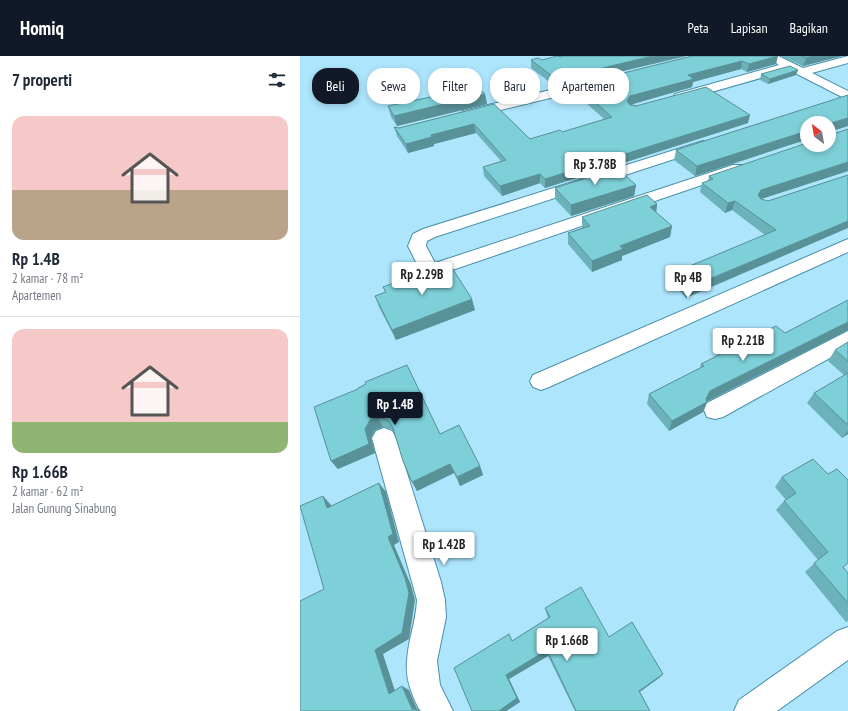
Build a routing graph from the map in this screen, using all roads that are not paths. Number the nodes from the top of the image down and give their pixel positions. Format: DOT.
graph roads {
  1 [pos="770,56"];
  2 [pos="848,59"];
  3 [pos="790,66"];
  4 [pos="802,72"];
  5 [pos="548,95"];
  6 [pos="848,97"];
  7 [pos="664,101"];
  8 [pos="833,102"];
  9 [pos="454,118"];
  10 [pos="714,141"];
  11 [pos="750,164"];
  12 [pos="848,245"];
  13 [pos="848,339"];
  14 [pos="541,381"];
  15 [pos="715,410"];
  16 [pos="384,438"];
  17 [pos="848,642"];
  18 [pos="437,711"];
  19 [pos="750,711"];
  1 -- 3 [label="street"];
  2 -- 4 [label="street"];
  3 -- 4 [label="street"];
  3 -- 7 [label="street"];
  4 -- 6 [label="street"];
  5 -- 9 [label="street"];
  6 -- 8 [label="street"];
  10 -- 11 [label="street"];
  12 -- 14 [label="street"];
  13 -- 15 [label="street"];
  16 -- 18 [label="street"];
  17 -- 19 [label="street"];
}
